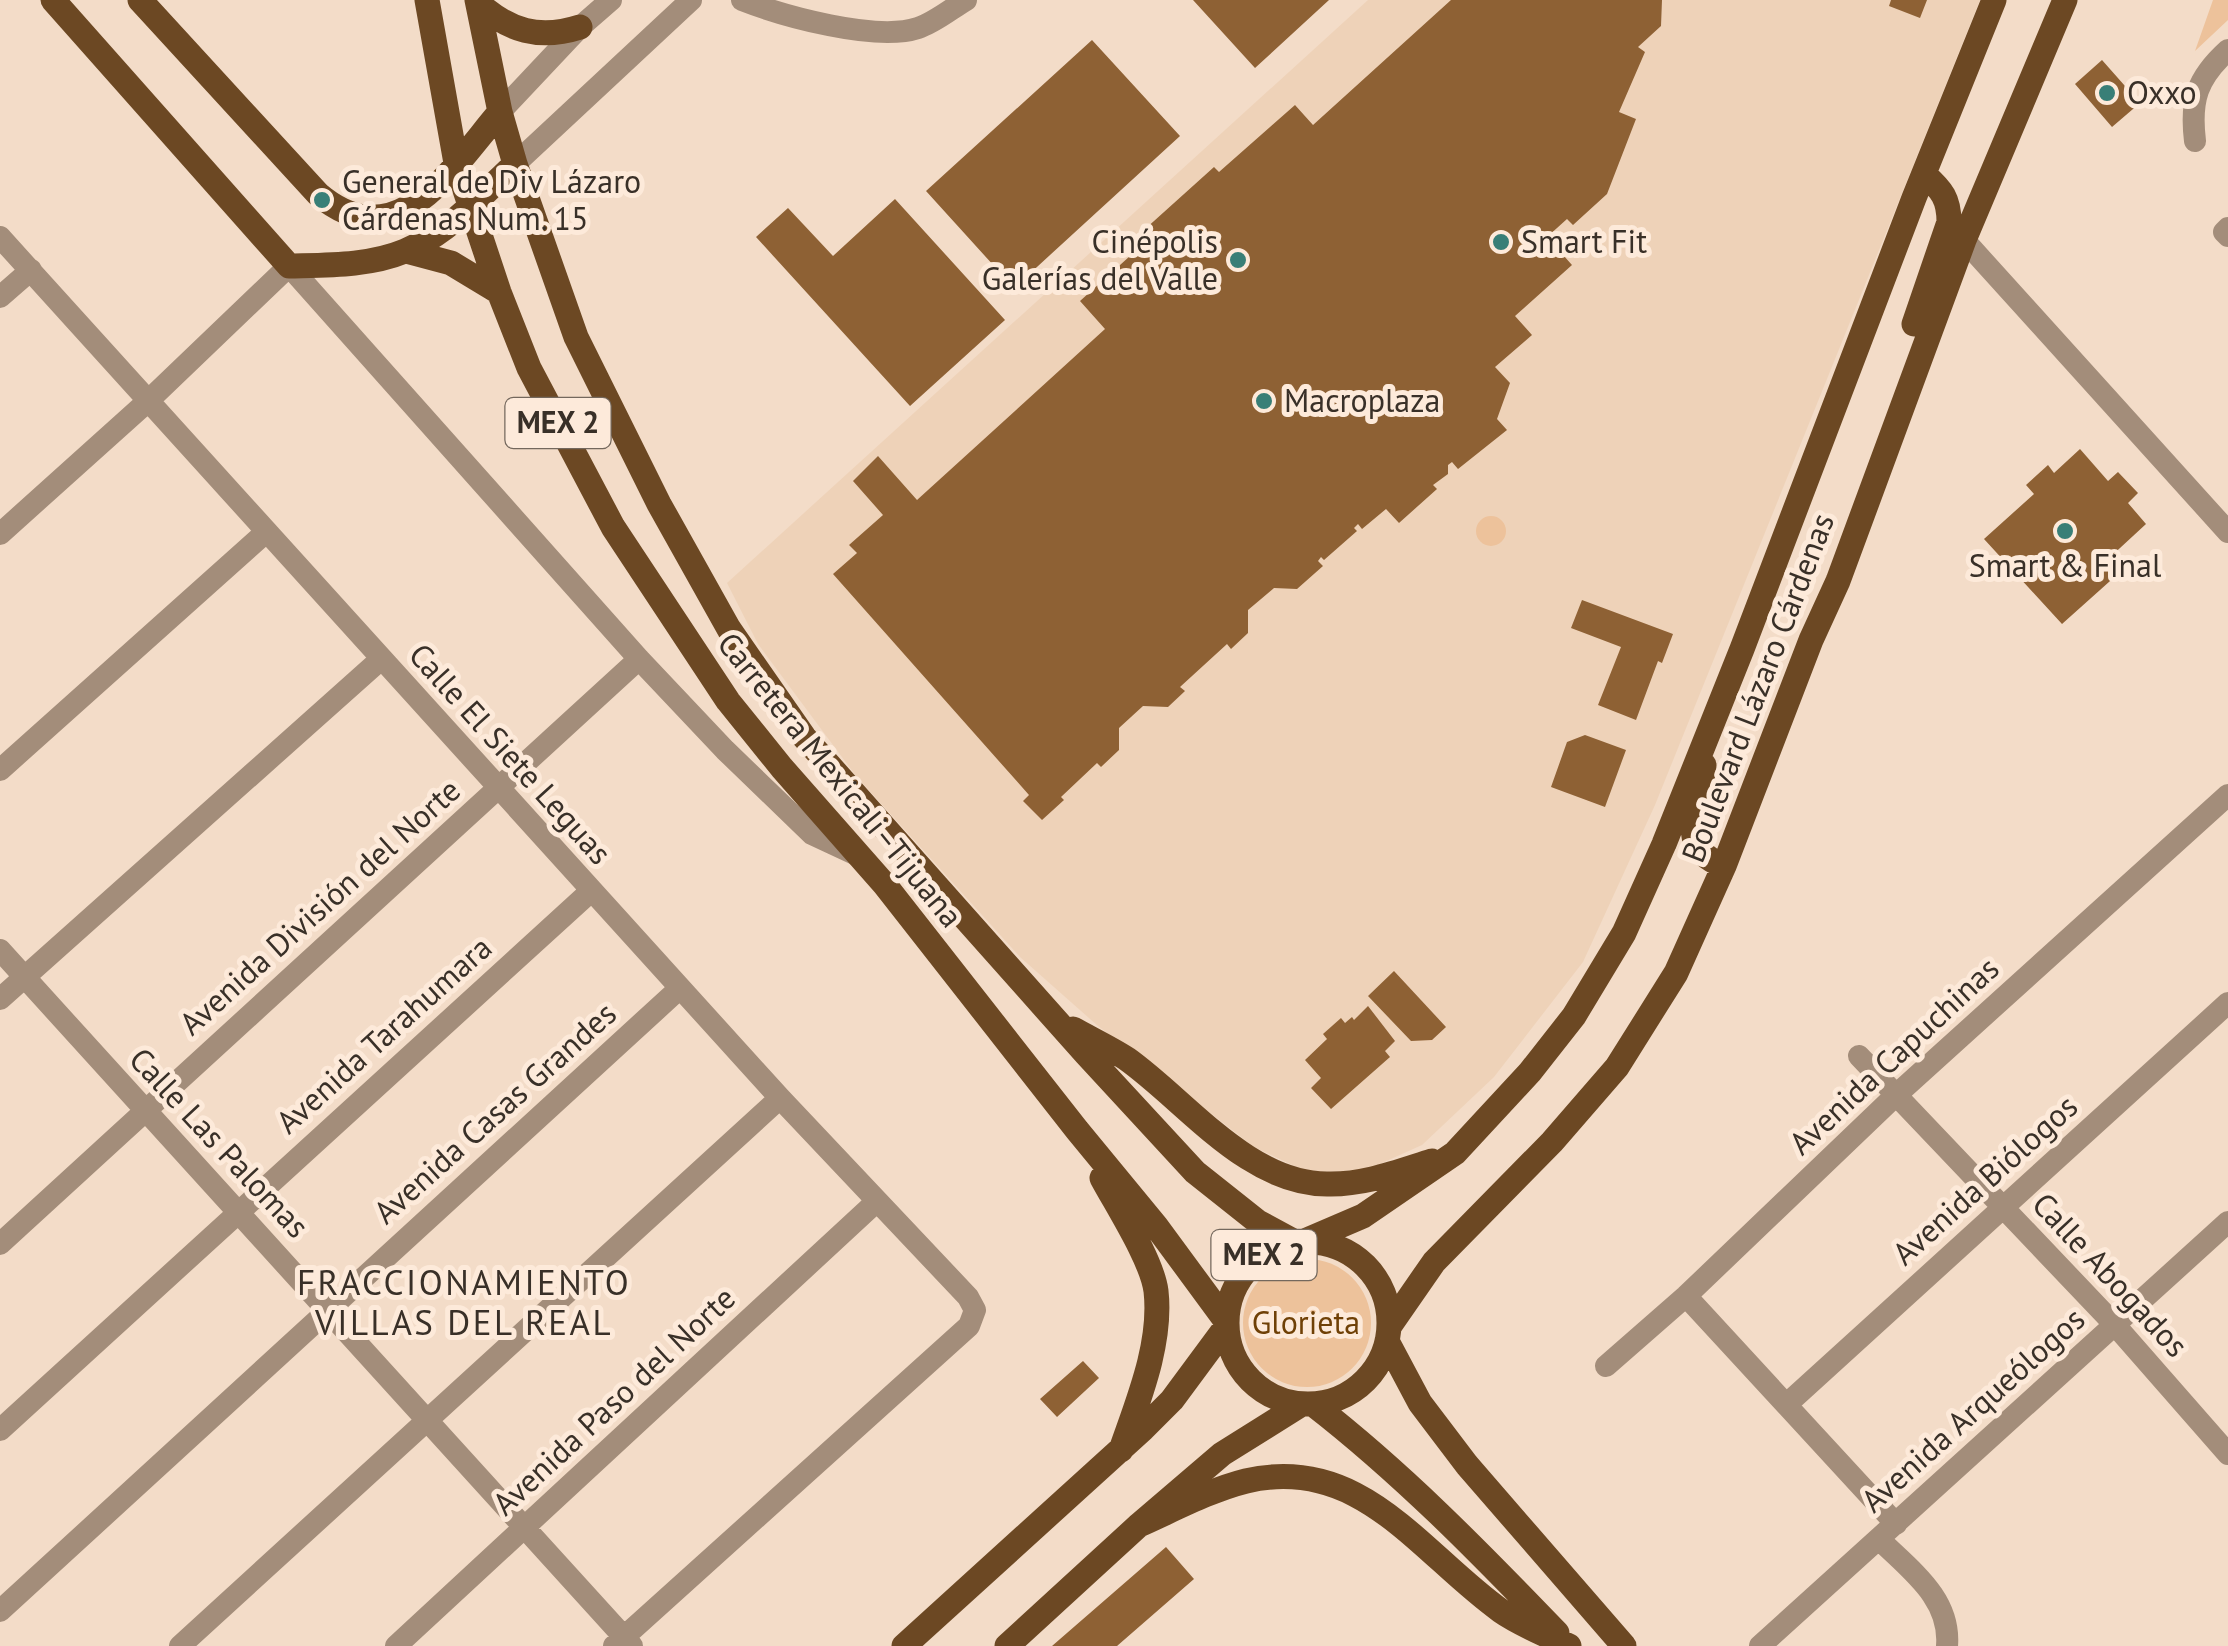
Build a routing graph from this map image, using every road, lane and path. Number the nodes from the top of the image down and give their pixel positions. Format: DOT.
graph roads {
  1 [pos="52,0"];
  2 [pos="140,0"];
  3 [pos="427,0"];
  4 [pos="611,0"];
  5 [pos="691,0"];
  6 [pos="742,0"];
  7 [pos="966,0"];
  8 [pos="1994,0"];
  9 [pos="2065,0"];
  10 [pos="477,1"];
  11 [pos="580,27"];
  12 [pos="2228,50"];
  13 [pos="500,112"];
  14 [pos="2194,141"];
  15 [pos="456,162"];
  16 [pos="515,164"];
  17 [pos="1924,175"];
  18 [pos="468,207"];
  19 [pos="0,237"];
  20 [pos="1964,240"];
  21 [pos="406,251"];
  22 [pos="289,266"];
  23 [pos="30,270"];
  24 [pos="498,292"];
  25 [pos="0,297"];
  26 [pos="148,401"];
  27 [pos="1899,410"];
  28 [pos="266,532"];
  29 [pos="2228,532"];
  30 [pos="0,534"];
  31 [pos="639,659"];
  32 [pos="380,660"];
  33 [pos="1702,745"];
  34 [pos="0,770"];
  35 [pos="497,788"];
  36 [pos="2228,795"];
  37 [pos="862,857"];
  38 [pos="1724,866"];
  39 [pos="885,885"];
  40 [pos="591,891"];
  41 [pos="968,924"];
  42 [pos="0,950"];
  43 [pos="25,977"];
  44 [pos="680,988"];
  45 [pos="0,999"];
  46 [pos="2228,1004"];
  47 [pos="1056,1019"];
  48 [pos="1858,1056"];
  49 [pos="1895,1096"];
  50 [pos="780,1098"];
  51 [pos="145,1111"];
  52 [pos="1077,1130"];
  53 [pos="1456,1153"];
  54 [pos="876,1202"];
  55 [pos="2003,1207"];
  56 [pos="239,1212"];
  57 [pos="2228,1222"];
  58 [pos="1301,1241"];
  59 [pos="0,1244"];
  60 [pos="1686,1296"];
  61 [pos="328,1310"];
  62 [pos="1226,1324"];
  63 [pos="2114,1325"];
  64 [pos="1388,1334"];
  65 [pos="1606,1366"];
  66 [pos="1308,1404"];
  67 [pos="1786,1404"];
  68 [pos="428,1420"];
  69 [pos="0,1430"];
  70 [pos="2226,1447"];
  71 [pos="1122,1450"];
  72 [pos="1139,1525"];
  73 [pos="526,1528"];
  74 [pos="1888,1532"];
  75 [pos="0,1611"];
  76 [pos="624,1643"];
  77 [pos="180,1646"];
  78 [pos="396,1646"];
  79 [pos="904,1646"];
  80 [pos="1008,1646"];
  81 [pos="1570,1646"];
  82 [pos="1624,1646"];
  83 [pos="1760,1646"];
  84 [pos="1947,1646"];
  1 -- 22 [label="main road"];
  2 -- 15 [label="main road"];
  3 -- 15 [label="main road, Carretera Mexicali–Tijuana / MEX 2"];
  4 -- 11 [label="street"];
  5 -- 16 [label="street"];
  6 -- 7 [label="street"];
  8 -- 17 [label="main road, Boulevard Lázaro Cárdenas"];
  9 -- 20 [label="main road, Boulevard Lázaro Cárdenas"];
  10 -- 11 [label="main road"];
  10 -- 13 [label="main road, Carretera Mexicali–Tijuana / MEX 2"];
  11 -- 13 [label="street"];
  12 -- 14 [label="street"];
  13 -- 15 [label="main road"];
  13 -- 16 [label="main road, Carretera Mexicali–Tijuana / MEX 2"];
  15 -- 18 [label="main road, Carretera Mexicali–Tijuana / MEX 2"];
  16 -- 18 [label="main road"];
  16 -- 41 [label="main road, Carretera Mexicali–Tijuana / MEX 2"];
  17 -- 27 [label="main road"];
  17 -- 33 [label="main road, Boulevard Lázaro Cárdenas"];
  18 -- 21 [label="main road"];
  18 -- 24 [label="main road, Carretera Mexicali–Tijuana / MEX 2"];
  19 -- 23 [label="street, Calle El Siete Leguas"];
  20 -- 27 [label="main road, Boulevard Lázaro Cárdenas"];
  20 -- 29 [label="street"];
  21 -- 22 [label="main road"];
  21 -- 24 [label="main road"];
  22 -- 26 [label="street"];
  22 -- 31 [label="street"];
  23 -- 25 [label="street"];
  23 -- 26 [label="street, Calle El Siete Leguas"];
  24 -- 37 [label="main road, Carretera Mexicali–Tijuana / MEX 2"];
  26 -- 28 [label="street, Calle El Siete Leguas"];
  26 -- 30 [label="street"];
  27 -- 38 [label="main road, Boulevard Lázaro Cárdenas"];
  28 -- 32 [label="street, Calle El Siete Leguas"];
  28 -- 34 [label="street"];
  31 -- 35 [label="street, Avenida División del Norte"];
  31 -- 37 [label="street"];
  32 -- 35 [label="street, Calle El Siete Leguas"];
  32 -- 43 [label="street"];
  33 -- 38 [label="main road"];
  33 -- 53 [label="main road, Boulevard Lázaro Cárdenas"];
  35 -- 40 [label="street, Calle El Siete Leguas"];
  35 -- 51 [label="street, Avenida División del Norte"];
  36 -- 49 [label="street, Avenida Capuchinas"];
  37 -- 39 [label="main road, Carretera Mexicali–Tijuana / MEX 2"];
  38 -- 64 [label="main road, Boulevard Lázaro Cárdenas"];
  39 -- 41 [label="main road"];
  39 -- 52 [label="main road, Carretera Mexicali–Tijuana / MEX 2"];
  40 -- 44 [label="street, Calle El Siete Leguas"];
  40 -- 56 [label="street, Avenida Tarahumara"];
  41 -- 47 [label="main road, Carretera Mexicali–Tijuana / MEX 2"];
  42 -- 43 [label="street, Calle Las Palomas"];
  43 -- 45 [label="street"];
  43 -- 51 [label="street, Calle Las Palomas"];
  44 -- 50 [label="street, Calle El Siete Leguas"];
  44 -- 61 [label="street, Avenida Casas Grandes"];
  46 -- 55 [label="street, Avenida Biólogos"];
  47 -- 53 [label="main road"];
  47 -- 58 [label="main road, Carretera Mexicali–Tijuana / MEX 2"];
  48 -- 49 [label="street, Calle Abogados"];
  49 -- 55 [label="street, Calle Abogados"];
  49 -- 60 [label="street, Avenida Capuchinas"];
  50 -- 54 [label="street, Calle El Siete Leguas"];
  50 -- 68 [label="street"];
  51 -- 56 [label="street, Calle Las Palomas"];
  51 -- 59 [label="street, Avenida División del Norte"];
  52 -- 62 [label="main road"];
  52 -- 71 [label="main road, MEX 2"];
  53 -- 58 [label="main road, Boulevard Lázaro Cárdenas"];
  54 -- 73 [label="street, Avenida Paso del Norte"];
  54 -- 76 [label="street, Calle El Siete Leguas"];
  55 -- 63 [label="street, Calle Abogados"];
  55 -- 67 [label="street, Avenida Biólogos"];
  56 -- 61 [label="street, Calle Las Palomas"];
  56 -- 69 [label="street, Avenida Tarahumara"];
  57 -- 63 [label="street, Avenida Arqueólogos"];
  58 -- 62 [label="main road, MEX 2"];
  58 -- 64 [label="main road, MEX 2"];
  60 -- 65 [label="street, Avenida Capuchinas"];
  60 -- 67 [label="street"];
  61 -- 68 [label="street, Calle Las Palomas"];
  61 -- 75 [label="street, Avenida Casas Grandes"];
  62 -- 66 [label="main road, MEX 2"];
  62 -- 71 [label="main road"];
  63 -- 70 [label="street, Calle Abogados"];
  63 -- 74 [label="street, Avenida Arqueólogos"];
  64 -- 66 [label="main road"];
  64 -- 82 [label="main road"];
  66 -- 72 [label="main road"];
  66 -- 81 [label="main road"];
  67 -- 74 [label="street"];
  68 -- 73 [label="street, Calle Las Palomas"];
  68 -- 77 [label="street"];
  71 -- 79 [label="main road"];
  72 -- 80 [label="main road"];
  72 -- 81 [label="main road"];
  73 -- 76 [label="street, Calle Las Palomas"];
  73 -- 78 [label="street, Avenida Paso del Norte"];
  74 -- 83 [label="street, Avenida Arqueólogos"];
  74 -- 84 [label="street"];
}
